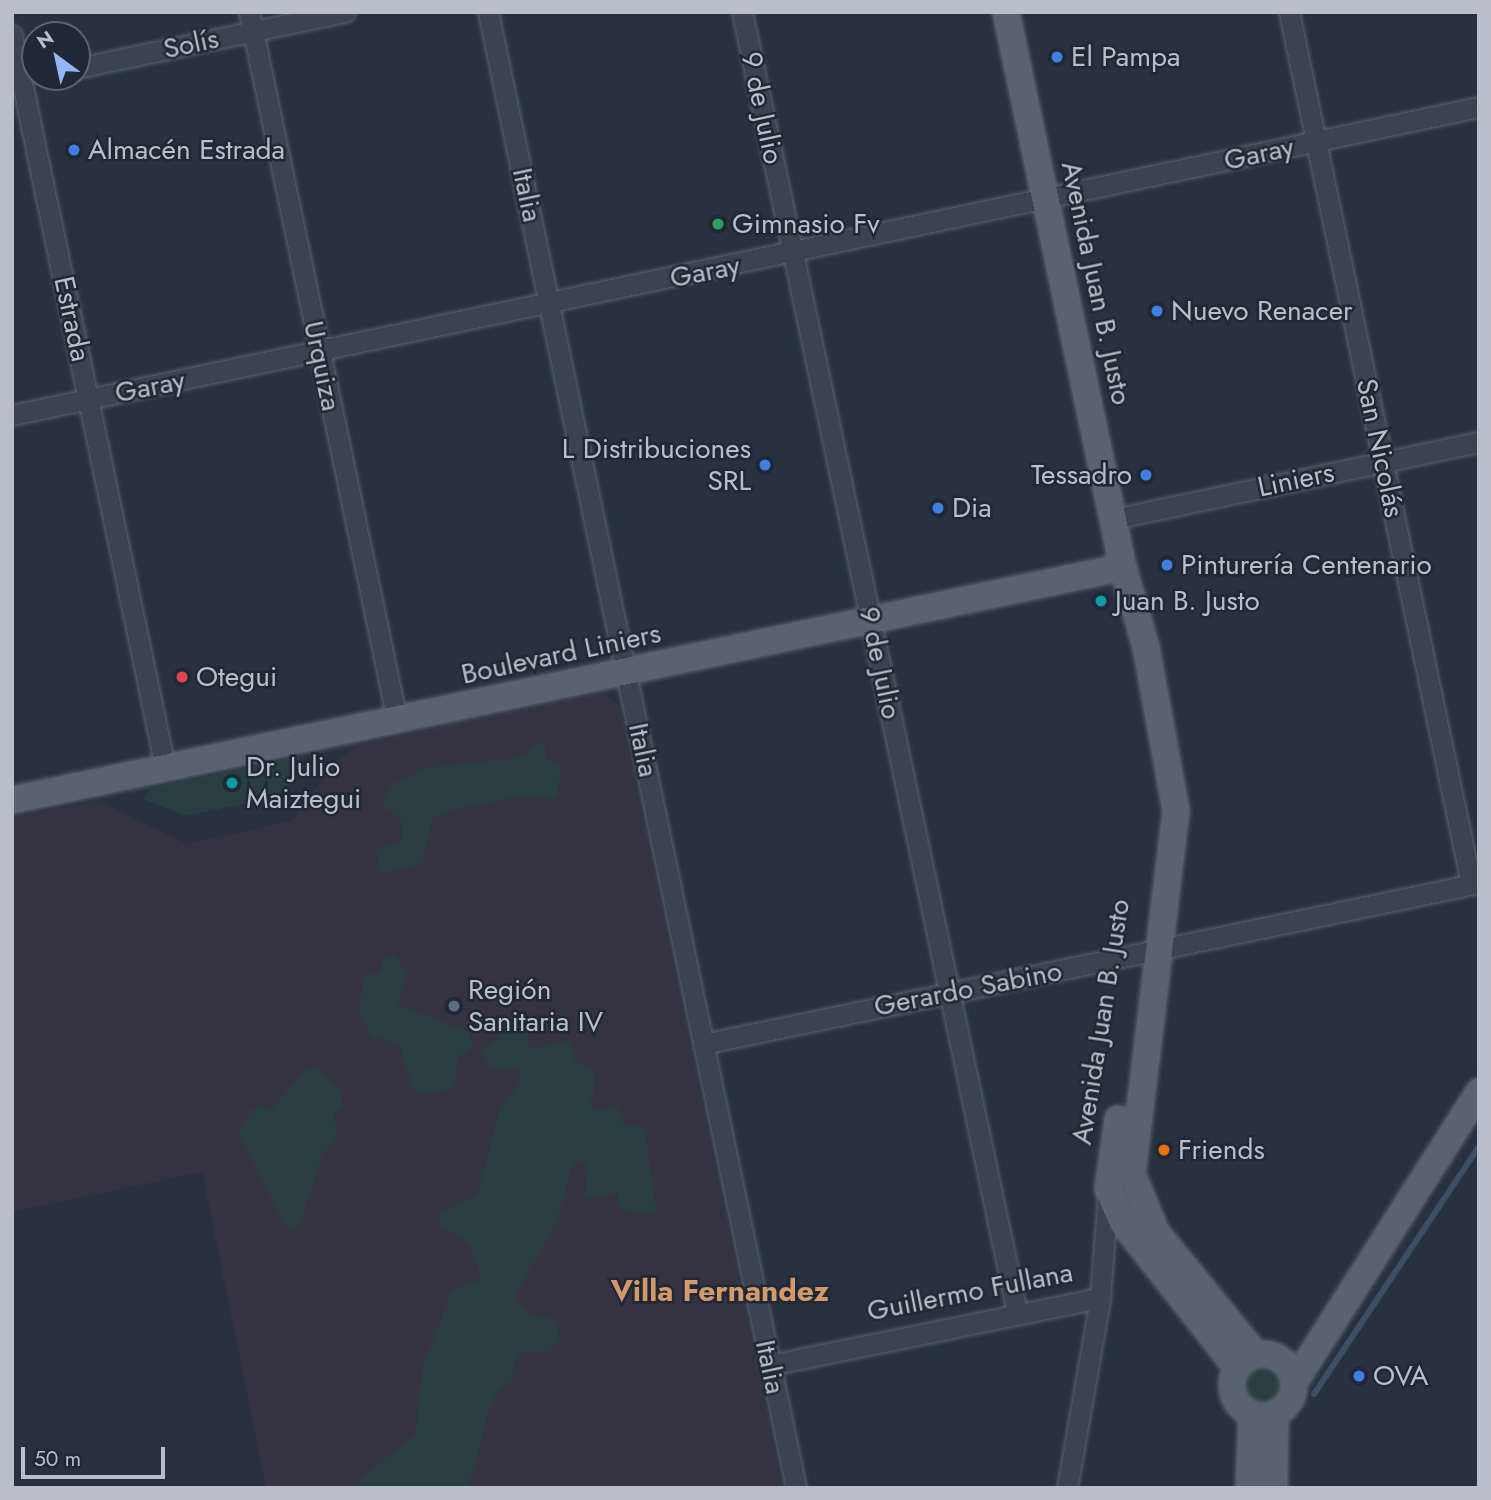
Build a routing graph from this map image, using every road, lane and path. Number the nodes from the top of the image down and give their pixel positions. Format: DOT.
graph roads {
  1 [pos="345,12"];
  2 [pos="488,12"];
  3 [pos="742,12"];
  4 [pos="1006,12"];
  5 [pos="1289,12"];
  6 [pos="251,22"];
  7 [pos="12,35"];
  8 [pos="91,64"];
  9 [pos="21,71"];
  10 [pos="25,91"];
  11 [pos="1479,107"];
  12 [pos="1317,141"];
  13 [pos="1047,199"];
  14 [pos="794,254"];
  15 [pos="550,303"];
  16 [pos="319,352"];
  17 [pos="89,399"];
  18 [pos="12,415"];
  19 [pos="1479,442"];
  20 [pos="1383,461"];
  21 [pos="1113,519"];
  22 [pos="1123,567"];
  23 [pos="872,620"];
  24 [pos="626,672"];
  25 [pos="397,720"];
  26 [pos="165,767"];
  27 [pos="12,800"];
  28 [pos="1475,884"];
  29 [pos="1150,952"];
  30 [pos="948,992"];
  31 [pos="703,1044"];
  32 [pos="1479,1092"];
  33 [pos="1108,1189"];
  34 [pos="1100,1298"];
  35 [pos="1017,1313"];
  36 [pos="770,1365"];
  37 [pos="1267,1365"];
  38 [pos="1264,1414"];
  39 [pos="796,1488"];
  40 [pos="1067,1488"];
  41 [pos="1249,1488"];
  42 [pos="1274,1488"];
  1 -- 6 [label="street, Solís"];
  2 -- 15 [label="street, Italia"];
  3 -- 14 [label="street, 9 de Julio"];
  4 -- 13 [label="main road, Avenida Juan B. Justo"];
  5 -- 12 [label="street, San Nicolás"];
  6 -- 8 [label="street, Solís"];
  6 -- 16 [label="street, Urquiza"];
  7 -- 9 [label="street, Estrada"];
  10 -- 17 [label="street, Estrada"];
  11 -- 12 [label="street, Garay"];
  12 -- 13 [label="street, Garay"];
  12 -- 20 [label="street, San Nicolás"];
  13 -- 14 [label="street, Garay"];
  13 -- 21 [label="main road, Avenida Juan B. Justo"];
  14 -- 15 [label="street, Garay"];
  14 -- 23 [label="street, 9 de Julio"];
  15 -- 16 [label="street, Garay"];
  15 -- 24 [label="street, Italia"];
  16 -- 17 [label="street, Garay"];
  16 -- 25 [label="street, Urquiza"];
  17 -- 18 [label="street, Garay"];
  17 -- 26 [label="street, Estrada"];
  19 -- 20 [label="street, Liniers"];
  20 -- 21 [label="street, Liniers"];
  20 -- 28 [label="street, San Nicolás"];
  21 -- 22 [label="main road, Avenida Juan B. Justo"];
  22 -- 23 [label="main road, Boulevard Liniers"];
  22 -- 29 [label="main road, Avenida Juan B. Justo"];
  23 -- 24 [label="main road, Boulevard Liniers"];
  23 -- 30 [label="street, 9 de Julio"];
  24 -- 25 [label="main road, Boulevard Liniers"];
  24 -- 31 [label="street, Italia"];
  25 -- 26 [label="main road, Boulevard Liniers"];
  26 -- 27 [label="main road, Boulevard Liniers"];
  28 -- 29 [label="street, Gerardo Sabino"];
  29 -- 30 [label="street, Gerardo Sabino"];
  29 -- 33 [label="main road, Avenida Juan B. Justo"];
  29 -- 37 [label="main road, Avenida Juan B. Justo"];
  30 -- 31 [label="street, Gerardo Sabino"];
  30 -- 35 [label="street, 9 de Julio"];
  31 -- 36 [label="street, Italia"];
  32 -- 37 [label="main road"];
  33 -- 34 [label="street, Avenida Juan B. Justo"];
  33 -- 37 [label="main road"];
  34 -- 35 [label="street, Guillermo Fullana"];
  34 -- 40 [label="street, Avenida Juan B. Justo"];
  35 -- 36 [label="street, Guillermo Fullana"];
  36 -- 39 [label="street, Italia"];
  37 -- 38 [label="main road"];
  37 -- 38 [label="main road"];
  38 -- 41 [label="main road"];
  38 -- 42 [label="main road"];
}
